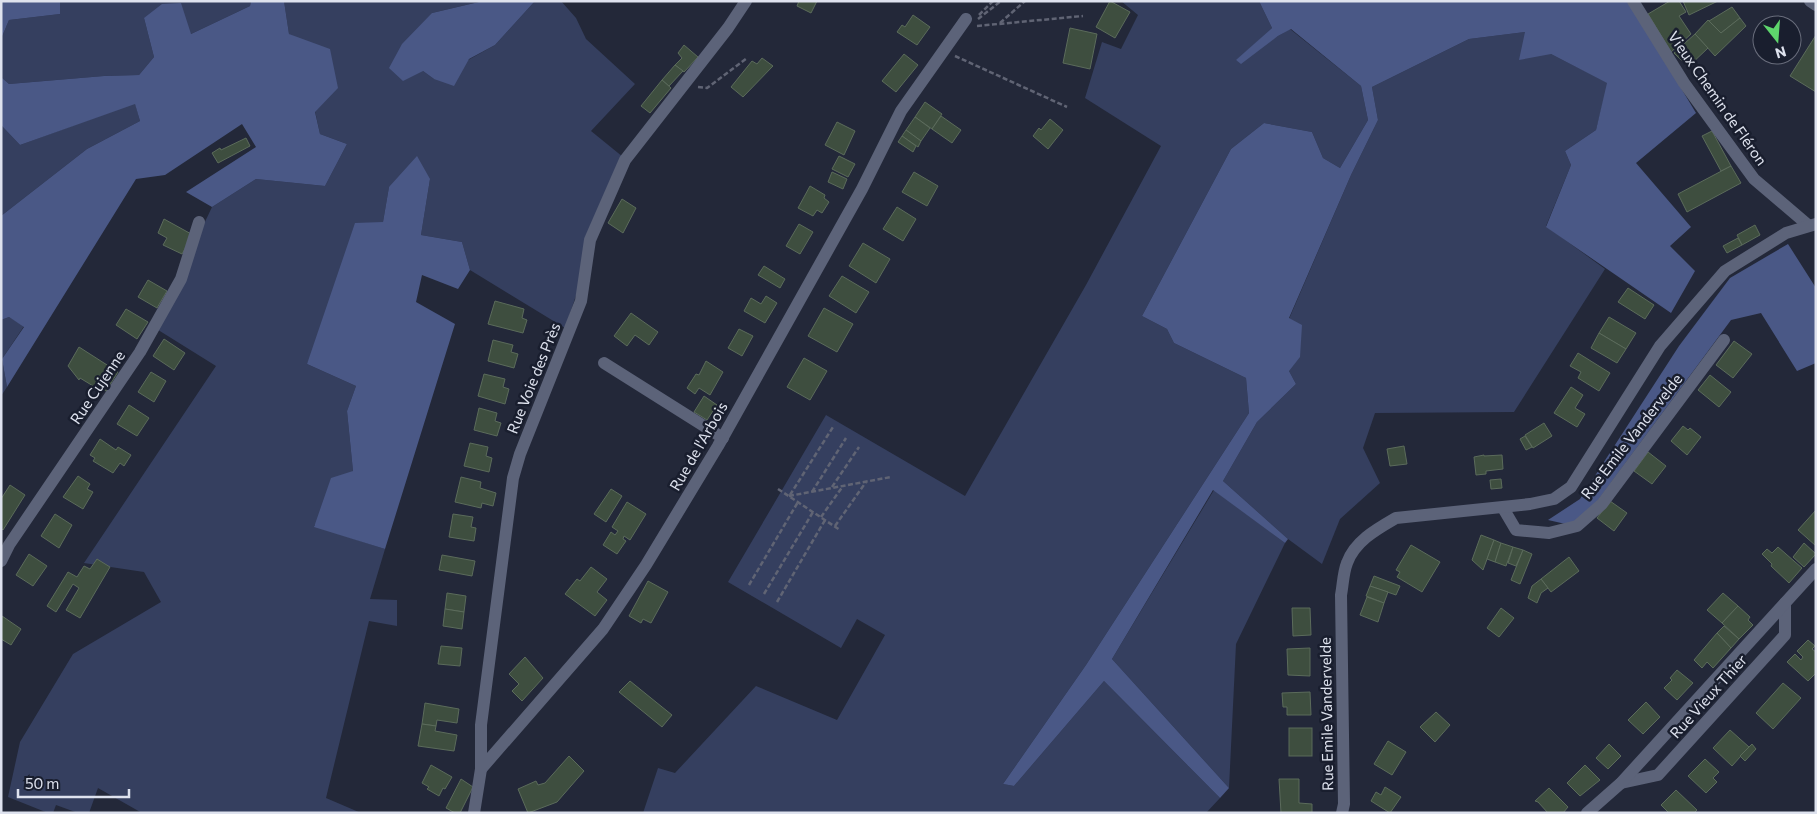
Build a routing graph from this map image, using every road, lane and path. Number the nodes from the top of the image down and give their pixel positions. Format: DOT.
graph roads {
  1 [pos="746,1"];
  2 [pos="993,1"];
  3 [pos="1001,1"];
  4 [pos="1025,1"];
  5 [pos="1633,1"];
  6 [pos="1810,1"];
  7 [pos="1816,5"];
  8 [pos="1082,16"];
  9 [pos="966,22"];
  10 [pos="1000,24"];
  11 [pos="942,51"];
  12 [pos="747,58"];
  13 [pos="682,86"];
  14 [pos="1067,107"];
  15 [pos="199,222"];
  16 [pos="1812,224"];
  17 [pos="1724,340"];
  18 [pos="604,363"];
  19 [pos="833,427"];
  20 [pos="723,438"];
  21 [pos="846,438"];
  22 [pos="859,447"];
  23 [pos="891,477"];
  24 [pos="866,482"];
  25 [pos="843,486"];
  26 [pos="778,488"];
  27 [pos="832,488"];
  28 [pos="812,492"];
  29 [pos="789,496"];
  30 [pos="798,502"];
  31 [pos="1503,508"];
  32 [pos="813,512"];
  33 [pos="821,517"];
  34 [pos="825,520"];
  35 [pos="834,526"];
  36 [pos="840,530"];
  37 [pos="1,561"];
  38 [pos="1816,569"];
  39 [pos="749,585"];
  40 [pos="764,594"];
  41 [pos="777,602"];
  42 [pos="1784,603"];
  43 [pos="481,769"];
  44 [pos="1621,783"];
  45 [pos="474,813"];
  46 [pos="1342,813"];
  47 [pos="1587,813"];
  1 -- 13 [label="street, Rue Voie des Près"];
  2 -- 9 [label="path"];
  3 -- 9 [label="path"];
  4 -- 10 [label="path"];
  5 -- 16 [label="street, Vieux Chemin de Fléron"];
  6 -- 7 [label="street"];
  8 -- 10 [label="path"];
  9 -- 10 [label="path"];
  9 -- 11 [label="street, Rue de l'Arbois"];
  11 -- 14 [label="path"];
  11 -- 20 [label="street, Rue de l'Arbois"];
  12 -- 13 [label="path"];
  13 -- 43 [label="street, Rue Voie des Près"];
  15 -- 37 [label="street, Rue Cujenne"];
  16 -- 31 [label="street"];
  17 -- 31 [label="street, Rue Emile Vandervelde"];
  18 -- 20 [label="street"];
  19 -- 29 [label="path"];
  20 -- 43 [label="street, Rue de l'Arbois"];
  21 -- 28 [label="path"];
  22 -- 27 [label="path"];
  23 -- 24 [label="path"];
  24 -- 25 [label="path"];
  24 -- 35 [label="path"];
  25 -- 27 [label="path"];
  25 -- 33 [label="path"];
  26 -- 29 [label="path"];
  27 -- 28 [label="path"];
  28 -- 29 [label="path"];
  29 -- 30 [label="path"];
  30 -- 32 [label="path"];
  30 -- 39 [label="path"];
  31 -- 46 [label="street, Rue Emile Vandervelde"];
  32 -- 33 [label="path"];
  32 -- 40 [label="path"];
  33 -- 34 [label="path"];
  34 -- 35 [label="path"];
  34 -- 41 [label="path"];
  35 -- 36 [label="path"];
  38 -- 42 [label="street, Rue Vieux Thier"];
  42 -- 44 [label="street, Rue Vieux Thier"];
  42 -- 44 [label="street, Rue Vieux Thier"];
  43 -- 45 [label="street, Rue Voie des Près"];
  44 -- 47 [label="street, Rue Vieux Thier"];
}
